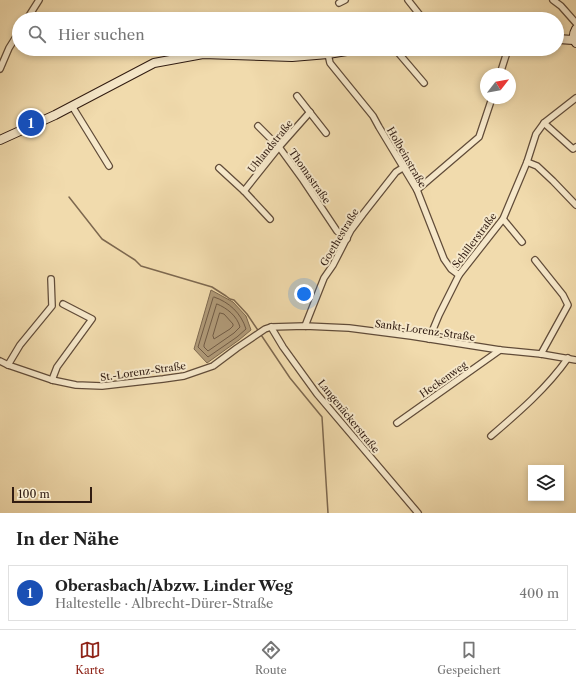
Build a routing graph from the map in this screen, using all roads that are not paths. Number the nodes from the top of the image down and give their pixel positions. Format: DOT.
graph roads {
  1 [pos="39,0"];
  2 [pos="345,0"];
  3 [pos="408,0"];
  4 [pos="553,0"];
  5 [pos="338,3"];
  6 [pos="31,12"];
  7 [pos="418,12"];
  8 [pos="576,23"];
  9 [pos="576,29"];
  10 [pos="564,40"];
  11 [pos="575,41"];
  12 [pos="12,43"];
  13 [pos="192,56"];
  14 [pos="262,56"];
  15 [pos="304,56"];
  16 [pos="328,56"];
  17 [pos="401,56"];
  18 [pos="506,56"];
  19 [pos="502,68"];
  20 [pos="0,69"];
  21 [pos="424,83"];
  22 [pos="297,96"];
  23 [pos="576,98"];
  24 [pos="490,104"];
  25 [pos="72,106"];
  26 [pos="310,112"];
  27 [pos="544,123"];
  28 [pos="258,126"];
  29 [pos="326,133"];
  30 [pos="0,140"];
  31 [pos="576,147"];
  32 [pos="279,148"];
  33 [pos="527,162"];
  34 [pos="109,166"];
  35 [pos="404,167"];
  36 [pos="219,168"];
  37 [pos="416,190"];
  38 [pos="244,191"];
  39 [pos="576,205"];
  40 [pos="270,219"];
  41 [pos="503,219"];
  42 [pos="346,239"];
  43 [pos="522,242"];
  44 [pos="535,260"];
  45 [pos="459,275"];
  46 [pos="51,279"];
  47 [pos="63,304"];
  48 [pos="305,326"];
  49 [pos="271,327"];
  50 [pos="429,339"];
  51 [pos="500,350"];
  52 [pos="542,354"];
  53 [pos="568,358"];
  54 [pos="576,360"];
  55 [pos="0,361"];
  56 [pos="8,365"];
  57 [pos="52,380"];
  58 [pos="397,423"];
  59 [pos="491,436"];
  60 [pos="418,513"];
  1 -- 6 [label="street"];
  2 -- 5 [label="street"];
  3 -- 7 [label="street"];
  4 -- 8 [label="street"];
  9 -- 11 [label="street"];
  10 -- 11 [label="street"];
  12 -- 20 [label="street"];
  13 -- 25 [label="street"];
  14 -- 15 [label="street"];
  16 -- 35 [label="street, Holbeinstraße"];
  17 -- 21 [label="street"];
  18 -- 19 [label="street"];
  22 -- 26 [label="street"];
  23 -- 27 [label="street, Schillerstraße"];
  24 -- 37 [label="street"];
  25 -- 30 [label="street"];
  25 -- 34 [label="street"];
  26 -- 29 [label="street"];
  26 -- 32 [label="street, Uhlandstraße"];
  27 -- 31 [label="street"];
  27 -- 33 [label="street, Schillerstraße"];
  28 -- 32 [label="street, Thomastraße"];
  32 -- 38 [label="street, Uhlandstraße"];
  32 -- 42 [label="street, Thomastraße"];
  33 -- 39 [label="street"];
  33 -- 41 [label="street, Schillerstraße"];
  35 -- 37 [label="street, Holbeinstraße"];
  35 -- 42 [label="street, Goethestraße"];
  36 -- 38 [label="street"];
  37 -- 45 [label="street, Holbeinstraße"];
  38 -- 40 [label="street"];
  41 -- 43 [label="street"];
  41 -- 45 [label="street, Schillerstraße"];
  42 -- 48 [label="street, Goethestraße"];
  44 -- 52 [label="street"];
  45 -- 50 [label="street, Schillerstraße"];
  46 -- 56 [label="street"];
  47 -- 57 [label="street"];
  48 -- 49 [label="street, Sankt-Lorenz-Straße"];
  48 -- 50 [label="street, Sankt-Lorenz-Straße"];
  49 -- 57 [label="street, St.-Lorenz-Straße"];
  49 -- 60 [label="street, Langenäckerstraße"];
  50 -- 51 [label="street, Sankt-Lorenz-Straße"];
  51 -- 52 [label="street, Sankt-Lorenz-Straße"];
  51 -- 58 [label="street, Heckenweg"];
  52 -- 53 [label="street, Sankt-Lorenz-Straße"];
  53 -- 54 [label="street, Sankt-Lorenz-Straße"];
  53 -- 59 [label="street"];
  55 -- 56 [label="street, St.-Lorenz-Straße"];
  56 -- 57 [label="street, St.-Lorenz-Straße"];
}
